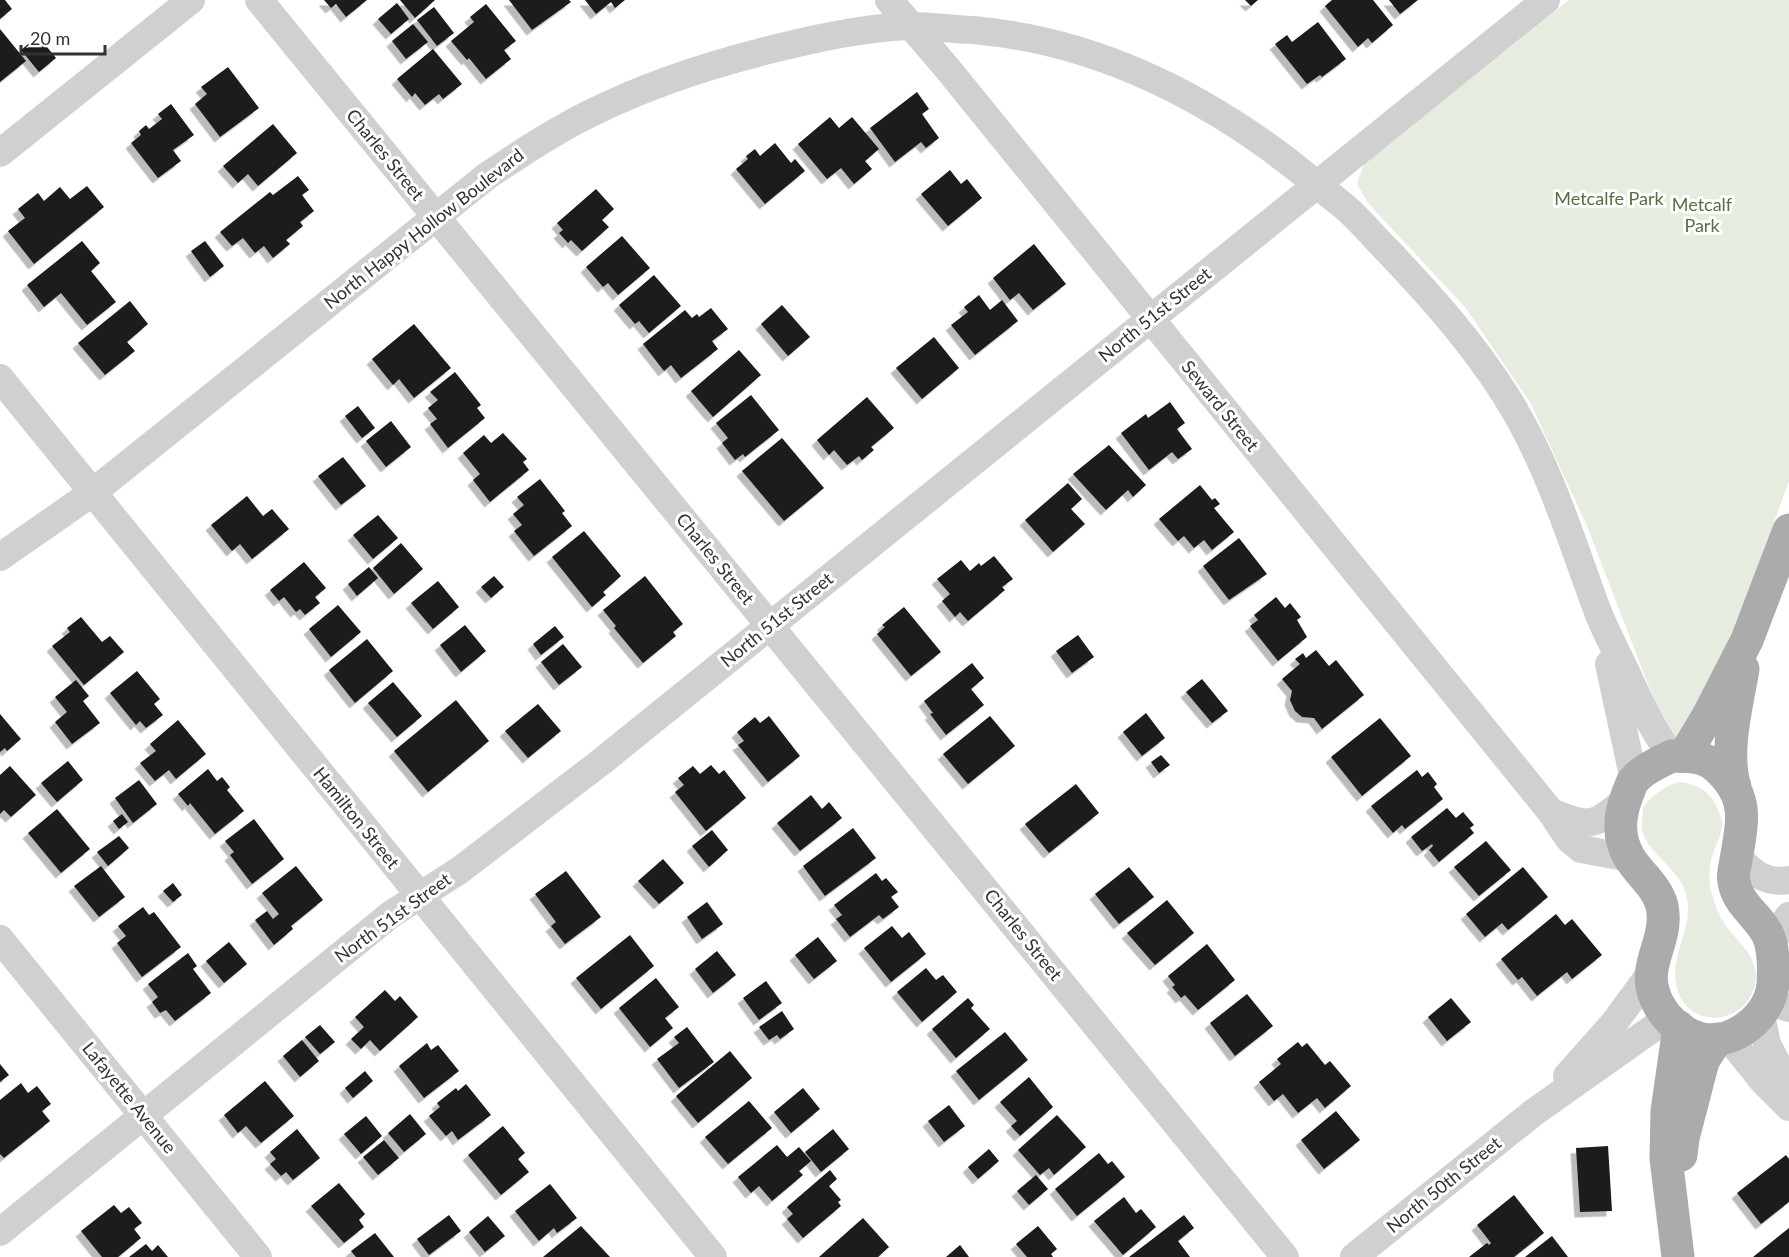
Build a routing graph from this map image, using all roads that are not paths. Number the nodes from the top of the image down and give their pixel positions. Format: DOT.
graph roads {
  1 [pos="191,0"];
  2 [pos="259,0"];
  3 [pos="889,0"];
  4 [pos="1532,4"];
  5 [pos="910,26"];
  6 [pos="0,153"];
  7 [pos="1317,184"];
  8 [pos="435,217"];
  9 [pos="1150,319"];
  10 [pos="0,378"];
  11 [pos="92,493"];
  12 [pos="1789,530"];
  13 [pos="0,557"];
  14 [pos="1600,617"];
  15 [pos="770,626"];
  16 [pos="1747,640"];
  17 [pos="1678,756"];
  18 [pos="1735,786"];
  19 [pos="1629,790"];
  20 [pos="1551,812"];
  21 [pos="1737,854"];
  22 [pos="1630,858"];
  23 [pos="1789,880"];
  24 [pos="420,896"];
  25 [pos="1789,916"];
  26 [pos="0,939"];
  27 [pos="1778,961"];
  28 [pos="1650,974"];
  29 [pos="1773,1008"];
  30 [pos="1675,1024"];
  31 [pos="1722,1037"];
  32 [pos="1789,1087"];
  33 [pos="1789,1107"];
  34 [pos="1533,1113"];
  35 [pos="144,1116"];
  36 [pos="1673,1210"];
  37 [pos="0,1232"];
  38 [pos="258,1257"];
  39 [pos="713,1257"];
  40 [pos="1286,1257"];
  41 [pos="1354,1257"];
  42 [pos="1678,1257"];
  1 -- 6 [label="street"];
  2 -- 8 [label="street, Charles Street"];
  3 -- 5 [label="street, Seward Street"];
  4 -- 7 [label="street, North 51st Street"];
  5 -- 7 [label="street, North Happy Hollow Boulevard"];
  5 -- 8 [label="street, North Happy Hollow Boulevard"];
  5 -- 9 [label="street, Seward Street"];
  7 -- 9 [label="street, North 51st Street"];
  7 -- 14 [label="street, North Happy Hollow Boulevard"];
  8 -- 11 [label="street, North Happy Hollow Boulevard"];
  8 -- 15 [label="street, Charles Street"];
  9 -- 15 [label="street, North 51st Street"];
  9 -- 20 [label="street, Seward Street"];
  10 -- 11 [label="street, Hamilton Street"];
  11 -- 13 [label="street, North Happy Hollow Boulevard"];
  11 -- 24 [label="street, Hamilton Street"];
  12 -- 16 [label="main road"];
  14 -- 17 [label="street, North Happy Hollow Boulevard"];
  14 -- 19 [label="street, North Happy Hollow Boulevard"];
  15 -- 24 [label="street, North 51st Street"];
  15 -- 40 [label="street, Charles Street"];
  16 -- 17 [label="main road"];
  16 -- 18 [label="main road"];
  17 -- 18 [label="main road"];
  17 -- 19 [label="main road"];
  18 -- 21 [label="main road"];
  19 -- 20 [label="street"];
  19 -- 22 [label="main road"];
  20 -- 22 [label="street, Seward Street"];
  21 -- 23 [label="street"];
  21 -- 27 [label="main road"];
  22 -- 28 [label="main road"];
  24 -- 35 [label="street, North 51st Street"];
  24 -- 39 [label="street, Hamilton Street"];
  25 -- 27 [label="street"];
  26 -- 35 [label="street, Lafayette Avenue"];
  27 -- 29 [label="main road"];
  28 -- 30 [label="main road"];
  28 -- 34 [label="street, North 50th Street"];
  29 -- 31 [label="main road"];
  29 -- 32 [label="street"];
  30 -- 31 [label="main road"];
  30 -- 34 [label="street, North 50th Street"];
  30 -- 36 [label="main road"];
  31 -- 33 [label="street"];
  31 -- 36 [label="main road"];
  34 -- 41 [label="street, North 50th Street"];
  35 -- 37 [label="street, North 51st Street"];
  35 -- 38 [label="street, Lafayette Avenue"];
  36 -- 42 [label="main road"];
}
